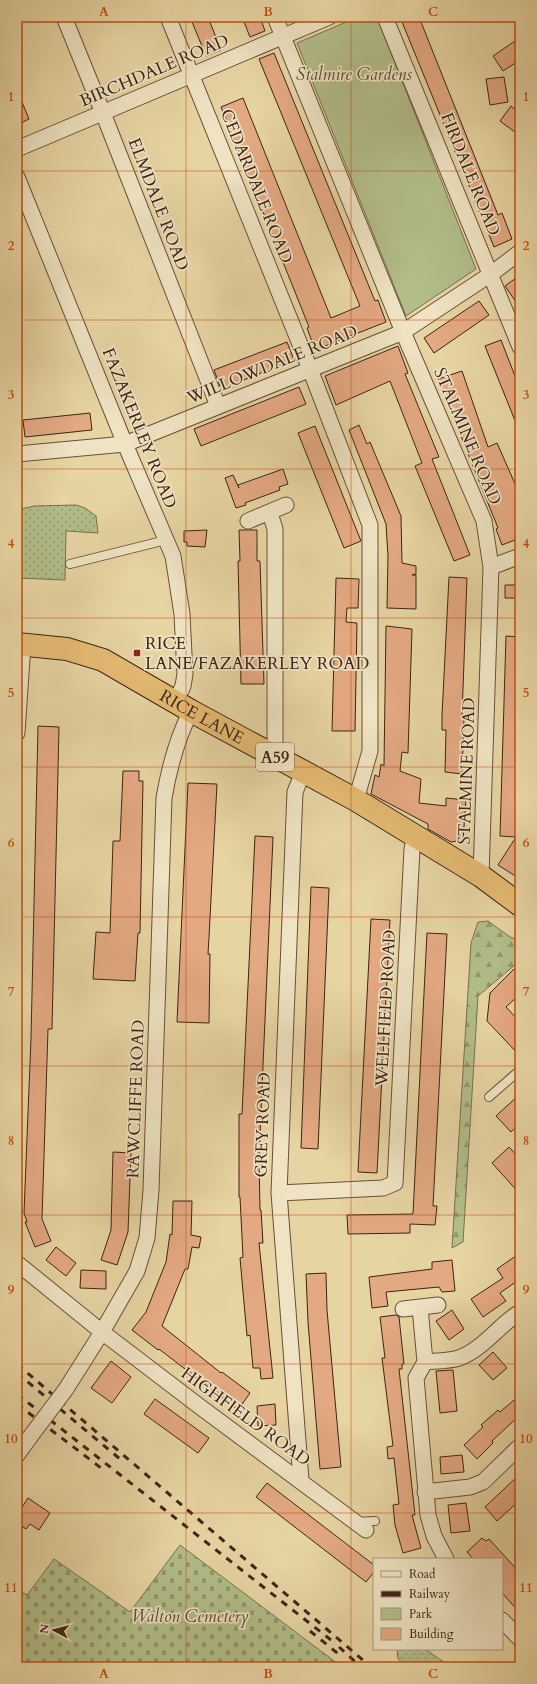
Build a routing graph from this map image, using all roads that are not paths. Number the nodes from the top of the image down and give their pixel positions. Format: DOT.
graph roads {
  1 [pos="64,17"];
  2 [pos="168,17"];
  3 [pos="275,17"];
  4 [pos="329,17"];
  5 [pos="385,17"];
  6 [pos="283,36"];
  7 [pos="192,74"];
  8 [pos="103,113"];
  9 [pos="17,149"];
  10 [pos="17,177"];
  11 [pos="520,252"];
  12 [pos="491,274"];
  13 [pos="403,332"];
  14 [pos="520,347"];
  15 [pos="310,369"];
  16 [pos="218,406"];
  17 [pos="125,444"];
  18 [pos="17,454"];
  19 [pos="286,505"];
  20 [pos="270,513"];
  21 [pos="248,521"];
  22 [pos="166,540"];
  23 [pos="520,556"];
  24 [pos="70,564"];
  25 [pos="491,567"];
  26 [pos="20,644"];
  27 [pos="183,706"];
  28 [pos="17,734"];
  29 [pos="275,757"];
  30 [pos="303,772"];
  31 [pos="356,800"];
  32 [pos="415,836"];
  33 [pos="481,876"];
  34 [pos="520,905"];
  35 [pos="520,1070"];
  36 [pos="489,1097"];
  37 [pos="279,1193"];
  38 [pos="17,1263"];
  39 [pos="438,1305"];
  40 [pos="420,1307"];
  41 [pos="403,1309"];
  42 [pos="520,1312"];
  43 [pos="102,1332"];
  44 [pos="425,1362"];
  45 [pos="520,1446"];
  46 [pos="17,1455"];
  47 [pos="301,1480"];
  48 [pos="425,1492"];
  49 [pos="365,1525"];
  50 [pos="445,1558"];
  51 [pos="503,1621"];
  52 [pos="520,1639"];
  1 -- 8 [label="street, ELMDALE ROAD"];
  2 -- 7 [label="street, CEDARDALE ROAD"];
  3 -- 6 [label="street, STALMINE ROAD"];
  4 -- 6 [label="street, BIRCHDALE ROAD"];
  5 -- 12 [label="street, FIRDALE ROAD"];
  6 -- 7 [label="street, BIRCHDALE ROAD"];
  6 -- 13 [label="street, STALMINE ROAD"];
  7 -- 8 [label="street, BIRCHDALE ROAD"];
  7 -- 15 [label="street, CEDARDALE ROAD"];
  8 -- 9 [label="street, BIRCHDALE ROAD"];
  8 -- 16 [label="street, ELMDALE ROAD"];
  10 -- 17 [label="street, FAZAKERLEY ROAD"];
  11 -- 12 [label="street, WILLOWDALE ROAD"];
  12 -- 13 [label="street, WILLOWDALE ROAD"];
  12 -- 14 [label="street, FIRDALE ROAD"];
  13 -- 15 [label="street, WILLOWDALE ROAD"];
  13 -- 25 [label="street, STALMINE ROAD"];
  15 -- 16 [label="street, WILLOWDALE ROAD"];
  15 -- 31 [label="street, CEDARDALE ROAD"];
  16 -- 17 [label="street, WILLOWDALE ROAD"];
  17 -- 18 [label="street, WILLOWDALE ROAD"];
  17 -- 22 [label="street, FAZAKERLEY ROAD"];
  19 -- 20 [label="street"];
  20 -- 21 [label="street"];
  20 -- 29 [label="street"];
  22 -- 24 [label="lane"];
  22 -- 27 [label="street, FAZAKERLEY ROAD"];
  23 -- 25 [label="street"];
  25 -- 33 [label="street, STALMINE ROAD"];
  26 -- 27 [label="highway, RICE LANE / A59"];
  26 -- 28 [label="street"];
  27 -- 29 [label="highway, RICE LANE / A59"];
  27 -- 43 [label="street, RAWCLIFFE ROAD"];
  29 -- 30 [label="highway, RICE LANE / A59"];
  30 -- 31 [label="highway, RICE LANE / A59"];
  30 -- 37 [label="street, GREY ROAD"];
  31 -- 32 [label="highway, RICE LANE / A59"];
  32 -- 33 [label="highway, RICE LANE / A59"];
  32 -- 37 [label="street, WELLFIELD ROAD"];
  33 -- 34 [label="highway, RICE LANE / A59"];
  35 -- 36 [label="lane"];
  37 -- 47 [label="street, GREY ROAD"];
  38 -- 43 [label="street, HIGHFIELD ROAD"];
  39 -- 40 [label="street"];
  40 -- 41 [label="street"];
  40 -- 44 [label="street"];
  42 -- 44 [label="street"];
  43 -- 46 [label="street, RAWCLIFFE ROAD, bridge"];
  43 -- 47 [label="street, HIGHFIELD ROAD"];
  44 -- 48 [label="street"];
  45 -- 48 [label="street"];
  47 -- 49 [label="street, HIGHFIELD ROAD"];
  48 -- 50 [label="street"];
  51 -- 52 [label="street"];
}
